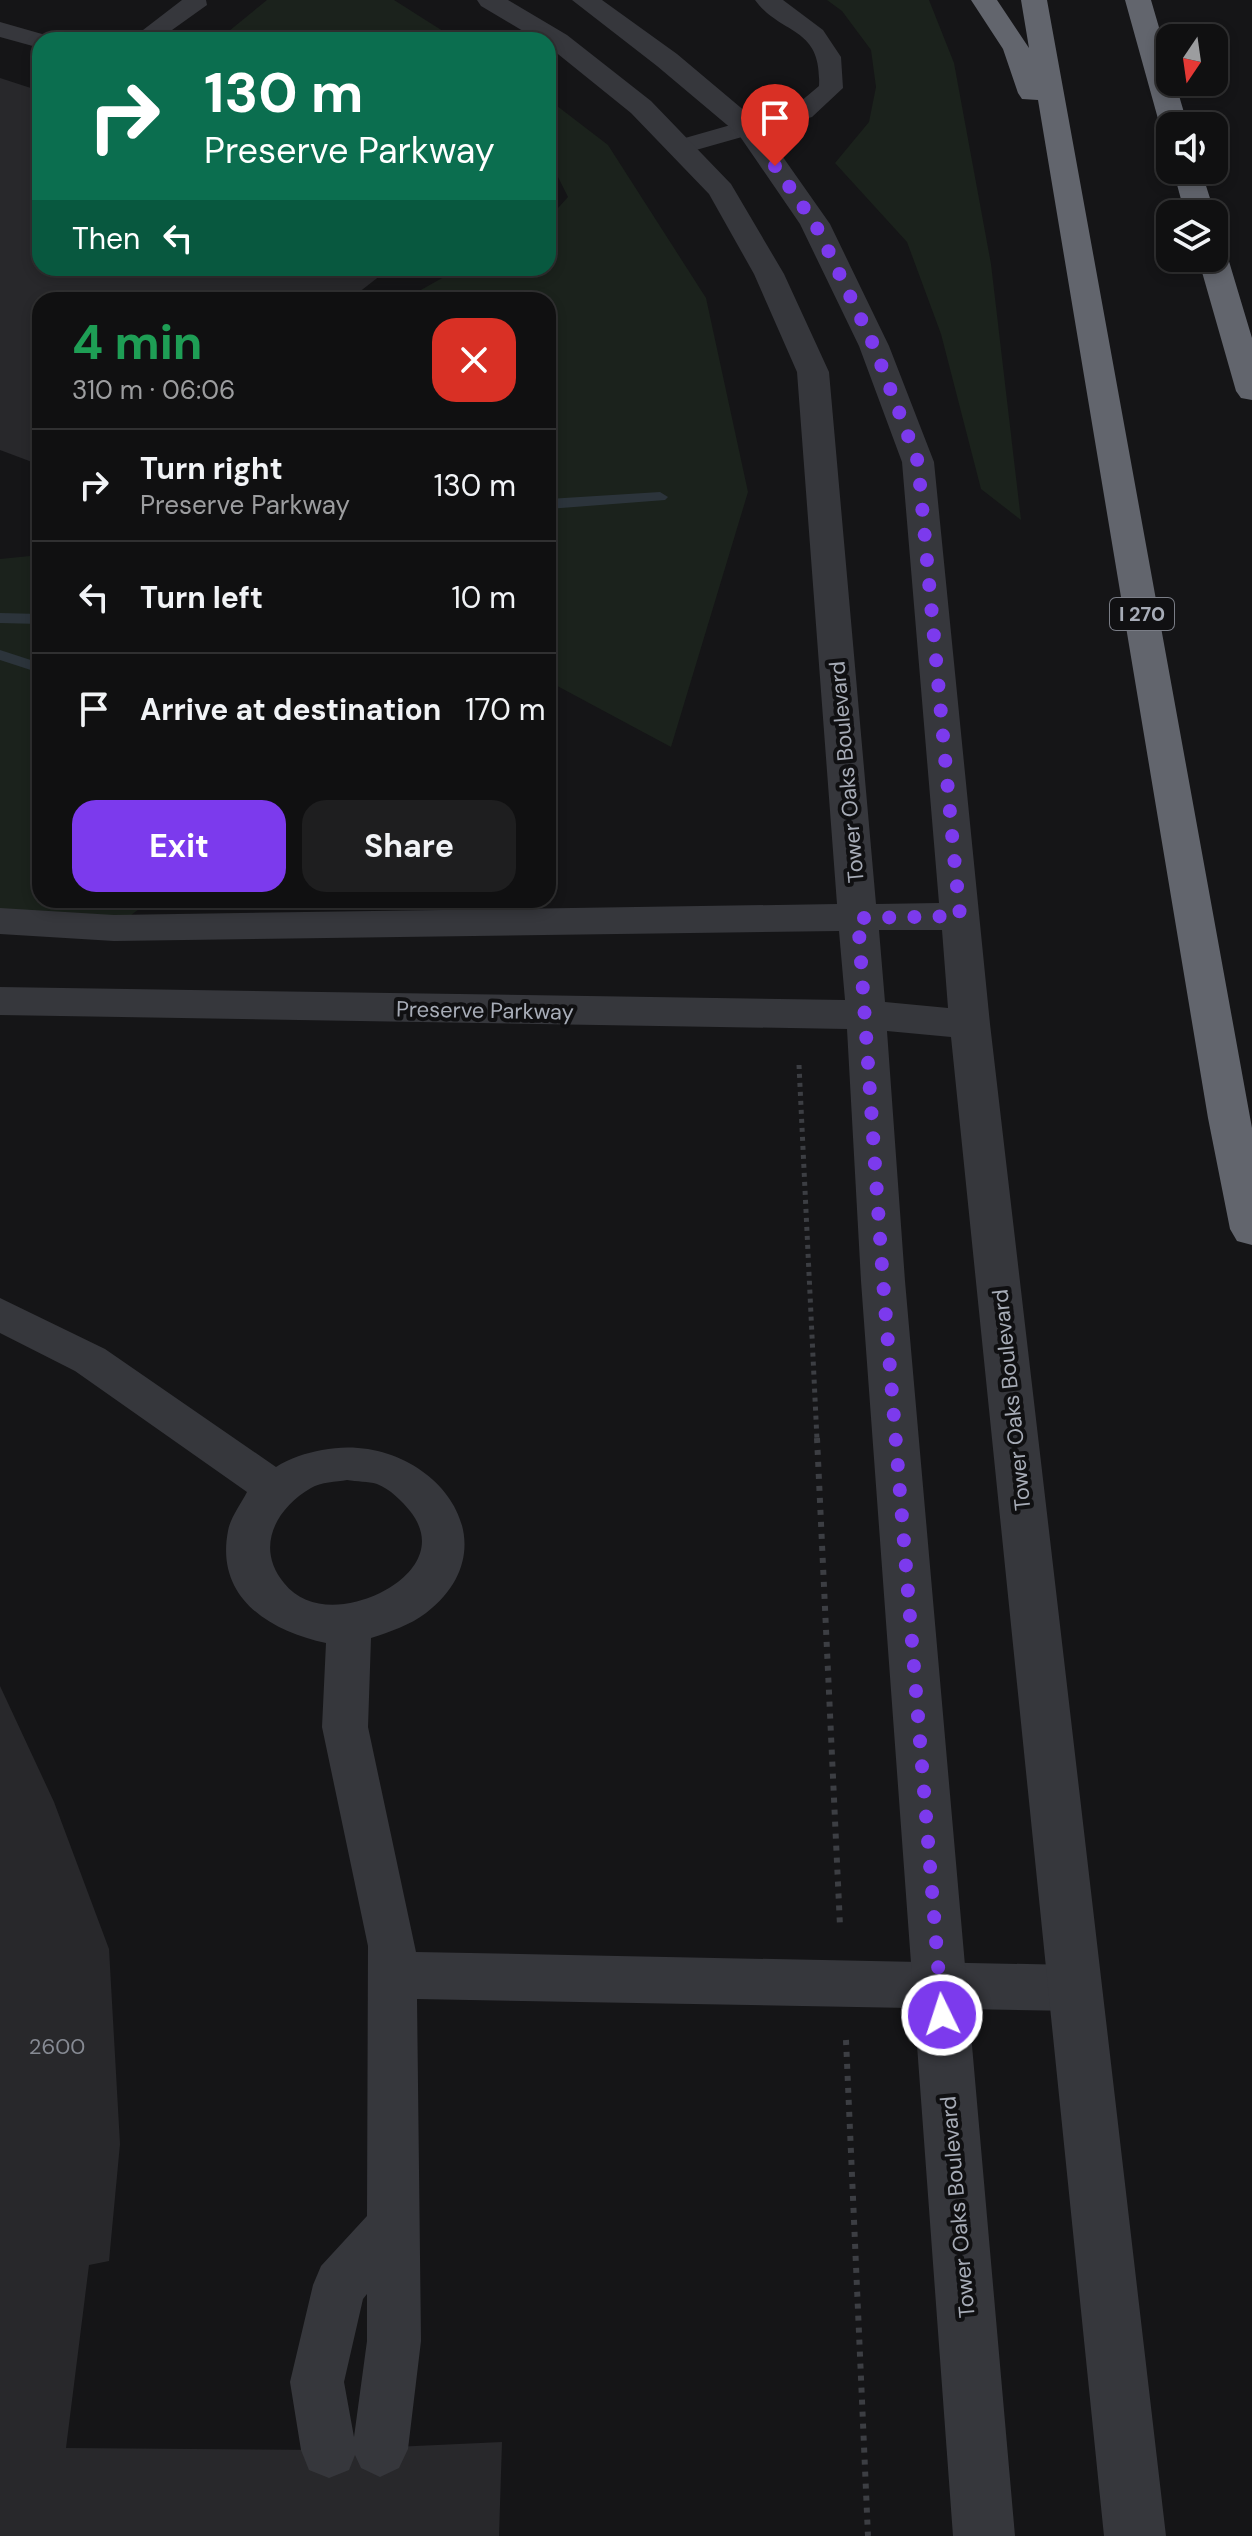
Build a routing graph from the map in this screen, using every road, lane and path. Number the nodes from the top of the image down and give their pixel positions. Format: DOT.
graph roads {
  1 [pos="194,0"];
  2 [pos="490,0"];
  3 [pos="585,0"];
  4 [pos="767,0"];
  5 [pos="984,0"];
  6 [pos="1034,0"];
  7 [pos="1138,0"];
  8 [pos="0,29"];
  9 [pos="156,32"];
  10 [pos="543,32"];
  11 [pos="32,39"];
  12 [pos="556,40"];
  13 [pos="1170,112"];
  14 [pos="749,129"];
  15 [pos="680,147"];
  16 [pos="1072,207"];
  17 [pos="1217,272"];
  18 [pos="1252,391"];
  19 [pos="960,916"];
  20 [pos="858,918"];
  21 [pos="0,921"];
  22 [pos="0,1001"];
  23 [pos="797,1014"];
  24 [pos="866,1015"];
  25 [pos="970,1024"];
  26 [pos="1252,1229"];
  27 [pos="0,1314"];
  28 [pos="277,1490"];
  29 [pos="349,1626"];
  30 [pos="391,1975"];
  31 [pos="843,1984"];
  32 [pos="939,1985"];
  33 [pos="1074,1988"];
  34 [pos="393,2227"];
  35 [pos="868,2536"];
  36 [pos="984,2536"];
  37 [pos="1135,2536"];
  1 -- 9 [label="lane"];
  2 -- 10 [label="street, Tower Oaks Boulevard"];
  3 -- 14 [label="street, Tower Oaks Boulevard"];
  4 -- 14 [label="lane"];
  5 -- 16 [label="highway"];
  6 -- 16 [label="highway, I 270"];
  7 -- 13 [label="highway"];
  8 -- 11 [label="lane"];
  12 -- 15 [label="street, Tower Oaks Boulevard"];
  14 -- 15 [label="lane"];
  14 -- 19 [label="street, Tower Oaks Boulevard"];
  15 -- 20 [label="street, Tower Oaks Boulevard"];
  16 -- 26 [label="highway, I 270"];
  17 -- 18 [label="highway"];
  19 -- 20 [label="street"];
  19 -- 25 [label="street, Tower Oaks Boulevard"];
  20 -- 21 [label="street"];
  20 -- 24 [label="street, Tower Oaks Boulevard"];
  22 -- 23 [label="street, Preserve Parkway"];
  23 -- 24 [label="street, Preserve Parkway"];
  23 -- 31 [label="path"];
  24 -- 25 [label="street, Preserve Parkway"];
  24 -- 32 [label="street, Tower Oaks Boulevard"];
  25 -- 33 [label="street, Tower Oaks Boulevard"];
  27 -- 28 [label="lane"];
  28 -- 29 [label="lane"];
  28 -- 29 [label="lane"];
  29 -- 30 [label="lane"];
  30 -- 31 [label="lane"];
  30 -- 34 [label="lane"];
  31 -- 32 [label="lane"];
  31 -- 35 [label="path"];
  32 -- 33 [label="lane"];
  32 -- 36 [label="street, Tower Oaks Boulevard"];
  33 -- 37 [label="street, Tower Oaks Boulevard"];
  34 -- 34 [label="lane"];
}
